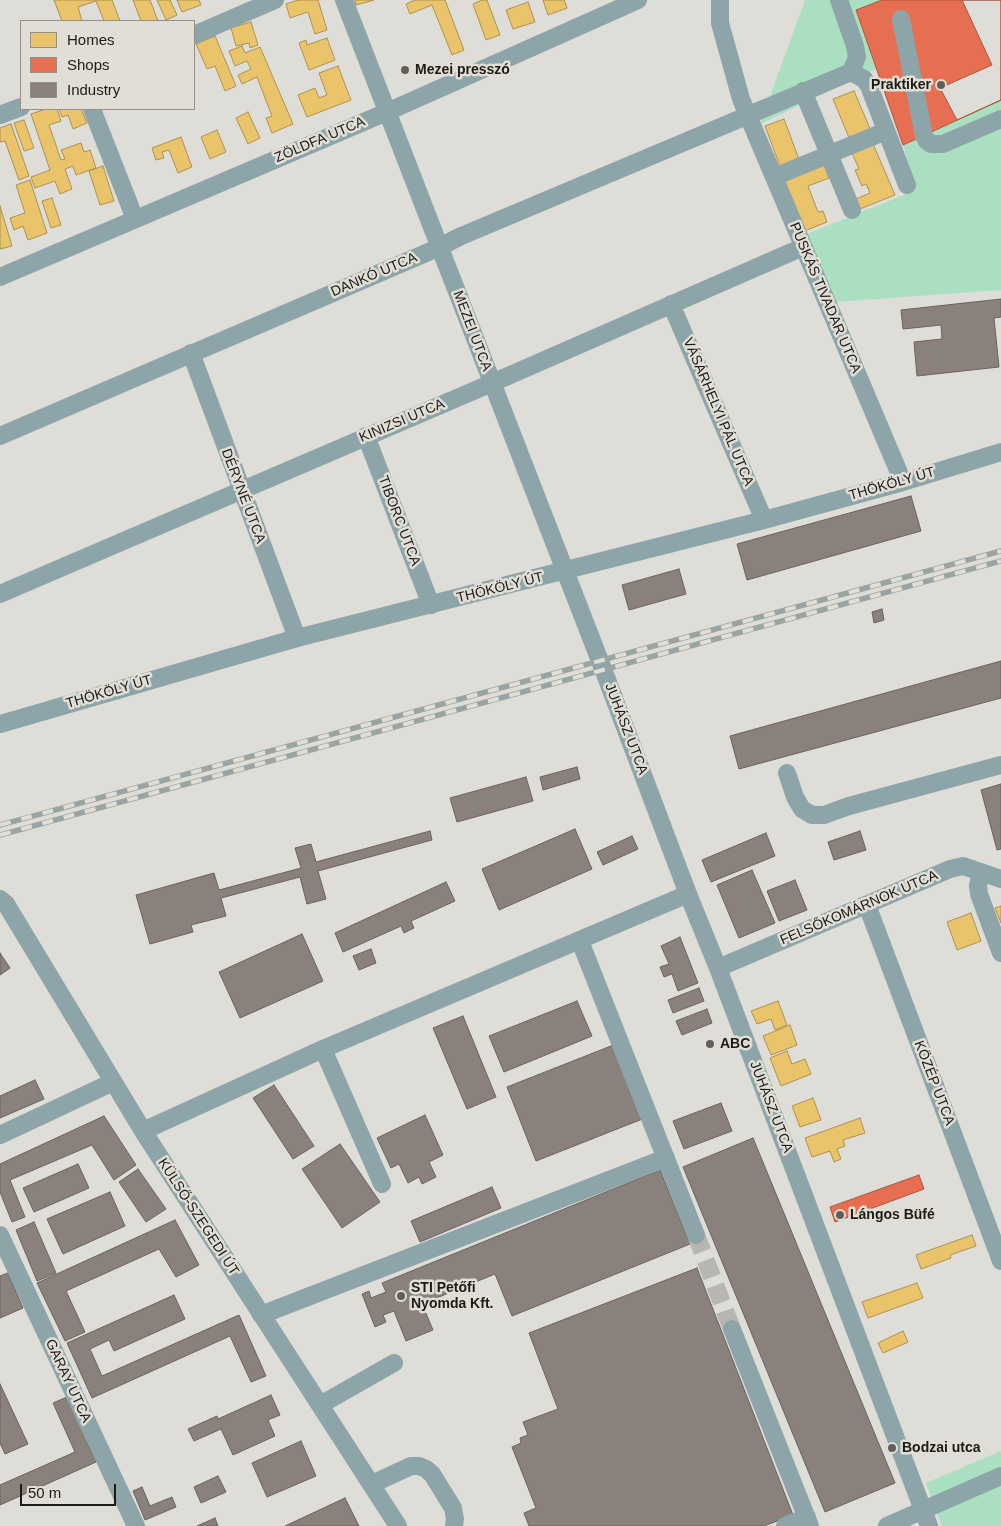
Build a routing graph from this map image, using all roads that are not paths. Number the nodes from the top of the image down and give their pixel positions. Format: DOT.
graph roads {
  1 [pos="274,0"];
  2 [pos="344,0"];
  3 [pos="638,0"];
  4 [pos="720,0"];
  5 [pos="839,0"];
  6 [pos="900,20"];
  7 [pos="195,35"];
  8 [pos="851,72"];
  9 [pos="803,91"];
  10 [pos="20,107"];
  11 [pos="92,110"];
  12 [pos="387,112"];
  13 [pos="748,114"];
  14 [pos="0,115"];
  15 [pos="1001,119"];
  16 [pos="886,131"];
  17 [pos="828,155"];
  18 [pos="774,177"];
  19 [pos="907,185"];
  20 [pos="852,210"];
  21 [pos="135,219"];
  22 [pos="803,247"];
  23 [pos="440,248"];
  24 [pos="0,277"];
  25 [pos="672,304"];
  26 [pos="190,353"];
  27 [pos="492,383"];
  28 [pos="0,436"];
  29 [pos="366,436"];
  30 [pos="1001,452"];
  31 [pos="903,482"];
  32 [pos="241,490"];
  33 [pos="764,520"];
  34 [pos="566,571"];
  35 [pos="0,594"];
  36 [pos="431,605"];
  37 [pos="297,638"];
  38 [pos="600,661"];
  39 [pos="0,724"];
  40 [pos="1001,766"];
  41 [pos="787,774"];
  42 [pos="981,872"];
  43 [pos="1001,879"];
  44 [pos="688,894"];
  45 [pos="3,901"];
  46 [pos="867,905"];
  47 [pos="580,941"];
  48 [pos="1001,953"];
  49 [pos="718,968"];
  50 [pos="323,1049"];
  51 [pos="112,1082"];
  52 [pos="142,1131"];
  53 [pos="0,1135"];
  54 [pos="666,1158"];
  55 [pos="382,1184"];
  56 [pos="0,1235"];
  57 [pos="696,1235"];
  58 [pos="1001,1261"];
  59 [pos="261,1315"];
  60 [pos="732,1329"];
  61 [pos="394,1363"];
  62 [pos="320,1405"];
  63 [pos="1001,1476"];
  64 [pos="372,1484"];
  65 [pos="926,1518"];
  66 [pos="808,1522"];
  67 [pos="136,1526"];
  68 [pos="398,1526"];
  69 [pos="454,1526"];
  70 [pos="785,1526"];
  71 [pos="887,1526"];
  1 -- 7 [label="street"];
  2 -- 12 [label="street, MEZEI UTCA"];
  3 -- 12 [label="street, ZÖLDFA UTCA"];
  4 -- 13 [label="street, PUSKÁS TIVADAR UTCA"];
  5 -- 8 [label="street"];
  6 -- 15 [label="street"];
  8 -- 9 [label="street, DANKÓ UTCA"];
  8 -- 16 [label="street"];
  9 -- 13 [label="street, DANKÓ UTCA"];
  9 -- 17 [label="street"];
  10 -- 14 [label="street"];
  11 -- 21 [label="street"];
  12 -- 21 [label="street, ZÖLDFA UTCA"];
  12 -- 23 [label="street, MEZEI UTCA"];
  13 -- 18 [label="street, PUSKÁS TIVADAR UTCA"];
  13 -- 23 [label="street, DANKÓ UTCA"];
  16 -- 17 [label="street"];
  16 -- 19 [label="street"];
  17 -- 18 [label="street"];
  17 -- 20 [label="street"];
  18 -- 22 [label="street, PUSKÁS TIVADAR UTCA"];
  21 -- 24 [label="street, ZÖLDFA UTCA"];
  22 -- 25 [label="street, KINIZSI UTCA"];
  22 -- 31 [label="street, PUSKÁS TIVADAR UTCA"];
  23 -- 26 [label="street, DANKÓ UTCA"];
  23 -- 27 [label="street, MEZEI UTCA"];
  25 -- 27 [label="street, KINIZSI UTCA"];
  25 -- 33 [label="street, VÁSÁRHELYI PÁL UTCA"];
  26 -- 28 [label="street, DANKÓ UTCA"];
  26 -- 32 [label="street, DÉRYNÉ UTCA"];
  27 -- 29 [label="street, KINIZSI UTCA"];
  27 -- 34 [label="street, MEZEI UTCA"];
  29 -- 32 [label="street, KINIZSI UTCA"];
  29 -- 36 [label="street, TIBORC UTCA"];
  30 -- 31 [label="street, THÖKÖLY ÚT"];
  31 -- 33 [label="street, THÖKÖLY ÚT"];
  32 -- 35 [label="street, KINIZSI UTCA"];
  32 -- 37 [label="street, DÉRYNÉ UTCA"];
  33 -- 34 [label="street, THÖKÖLY ÚT"];
  34 -- 36 [label="street, THÖKÖLY ÚT"];
  34 -- 38 [label="street, MEZEI UTCA"];
  36 -- 37 [label="street, THÖKÖLY ÚT"];
  37 -- 39 [label="street, THÖKÖLY ÚT"];
  38 -- 44 [label="street, JUHÁSZ UTCA"];
  40 -- 41 [label="street"];
  42 -- 43 [label="street, FELSŐKOMÁRNOK UTCA"];
  42 -- 46 [label="street, FELSŐKOMÁRNOK UTCA"];
  42 -- 48 [label="street"];
  44 -- 47 [label="street"];
  44 -- 49 [label="street, JUHÁSZ UTCA"];
  45 -- 51 [label="street, KÜLSŐ-SZEGEDI ÚT"];
  46 -- 49 [label="street, FELSŐKOMÁRNOK UTCA"];
  46 -- 58 [label="street, KÖZÉP UTCA"];
  47 -- 50 [label="street"];
  47 -- 54 [label="street"];
  49 -- 65 [label="street, JUHÁSZ UTCA"];
  50 -- 52 [label="street"];
  50 -- 55 [label="street"];
  51 -- 52 [label="street, KÜLSŐ-SZEGEDI ÚT"];
  51 -- 53 [label="street"];
  52 -- 59 [label="street, KÜLSŐ-SZEGEDI ÚT"];
  54 -- 57 [label="street"];
  54 -- 59 [label="street"];
  56 -- 67 [label="street, GARAY UTCA"];
  59 -- 62 [label="street, KÜLSŐ-SZEGEDI ÚT"];
  60 -- 66 [label="street"];
  61 -- 62 [label="street"];
  62 -- 64 [label="street, KÜLSŐ-SZEGEDI ÚT"];
  63 -- 65 [label="street"];
  64 -- 68 [label="street, KÜLSŐ-SZEGEDI ÚT"];
  64 -- 69 [label="street"];
  65 -- 71 [label="street"];
  66 -- 70 [label="street"];
}
